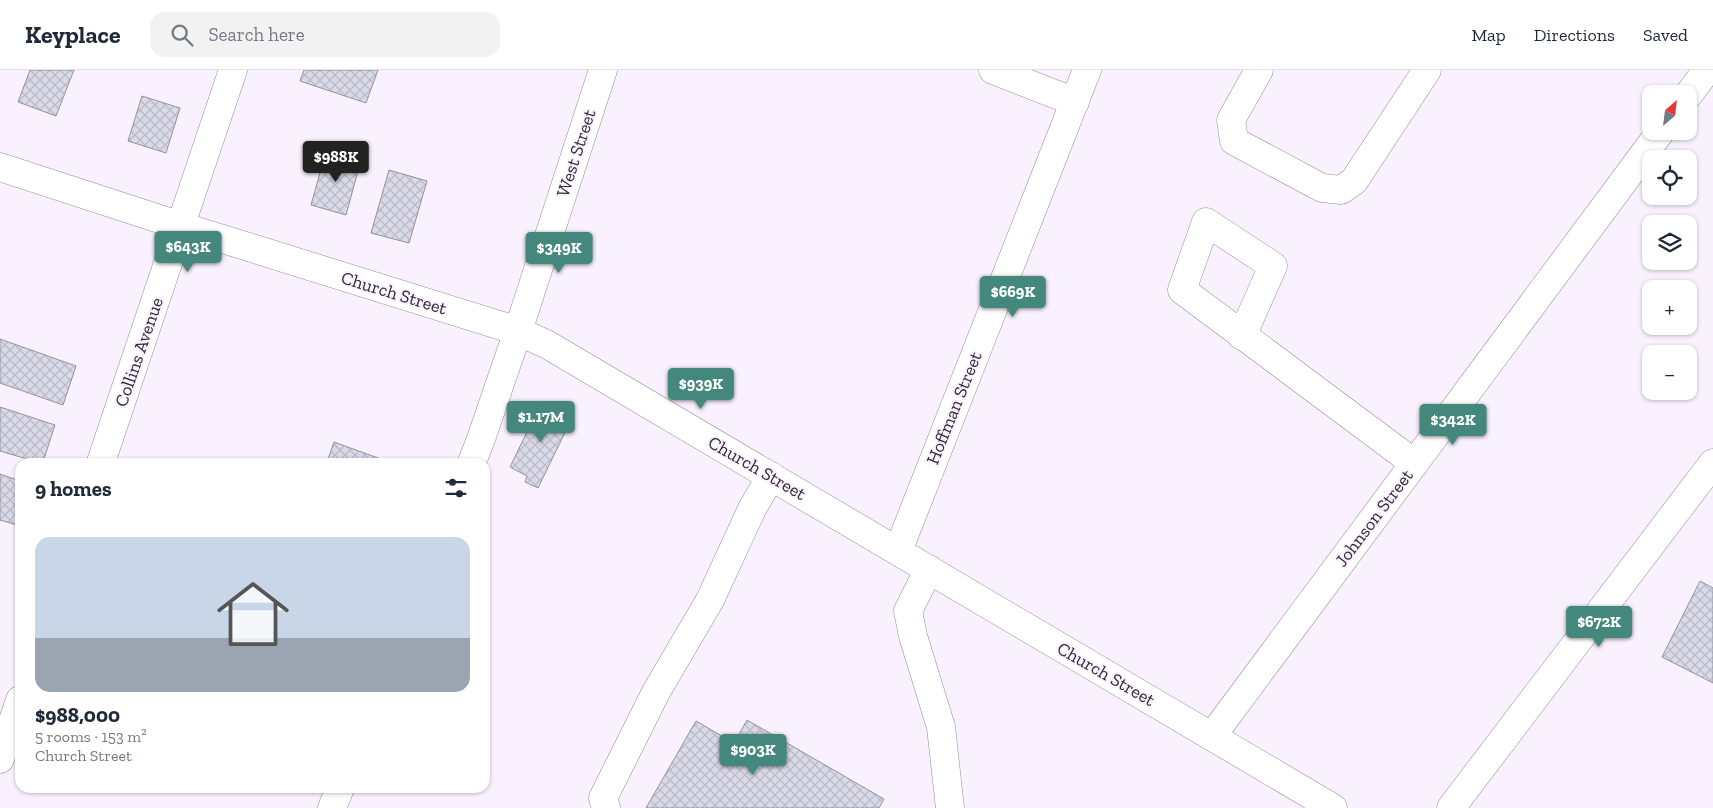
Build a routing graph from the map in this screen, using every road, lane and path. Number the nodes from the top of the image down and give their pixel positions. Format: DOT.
graph roads {
  1 [pos="233,70"];
  2 [pos="603,70"];
  3 [pos="993,70"];
  4 [pos="1087,70"];
  5 [pos="1260,70"];
  6 [pos="1427,70"];
  7 [pos="1707,70"];
  8 [pos="1696,85"];
  9 [pos="1075,102"];
  10 [pos="1654,140"];
  11 [pos="0,167"];
  12 [pos="181,226"];
  13 [pos="518,332"];
  14 [pos="1242,336"];
  15 [pos="102,458"];
  16 [pos="474,458"];
  17 [pos="1414,463"];
  18 [pos="771,476"];
  19 [pos="1708,478"];
  20 [pos="898,551"];
  21 [pos="929,569"];
  22 [pos="15,715"];
  23 [pos="1212,736"];
  24 [pos="0,759"];
  25 [pos="338,793"];
  26 [pos="332,808"];
  27 [pos="606,808"];
  28 [pos="950,808"];
  29 [pos="1333,808"];
  30 [pos="1451,808"];
  1 -- 12 [label="street, Collins Avenue"];
  2 -- 13 [label="street, West Street"];
  3 -- 9 [label="street"];
  4 -- 9 [label="street, Hoffman Street"];
  5 -- 6 [label="street"];
  7 -- 8 [label="street"];
  9 -- 20 [label="street, Hoffman Street"];
  10 -- 17 [label="street, Johnson Street"];
  11 -- 12 [label="street, Church Street"];
  12 -- 13 [label="street, Church Street"];
  12 -- 15 [label="street, Collins Avenue"];
  13 -- 16 [label="street, West Street"];
  13 -- 18 [label="street, Church Street"];
  14 -- 17 [label="street"];
  17 -- 23 [label="street, Johnson Street"];
  18 -- 20 [label="street, Church Street"];
  18 -- 27 [label="street"];
  19 -- 30 [label="street"];
  20 -- 21 [label="street, Church Street"];
  21 -- 23 [label="street, Church Street"];
  21 -- 28 [label="street"];
  22 -- 24 [label="street"];
  23 -- 29 [label="street, Church Street"];
  25 -- 26 [label="street"];
}
